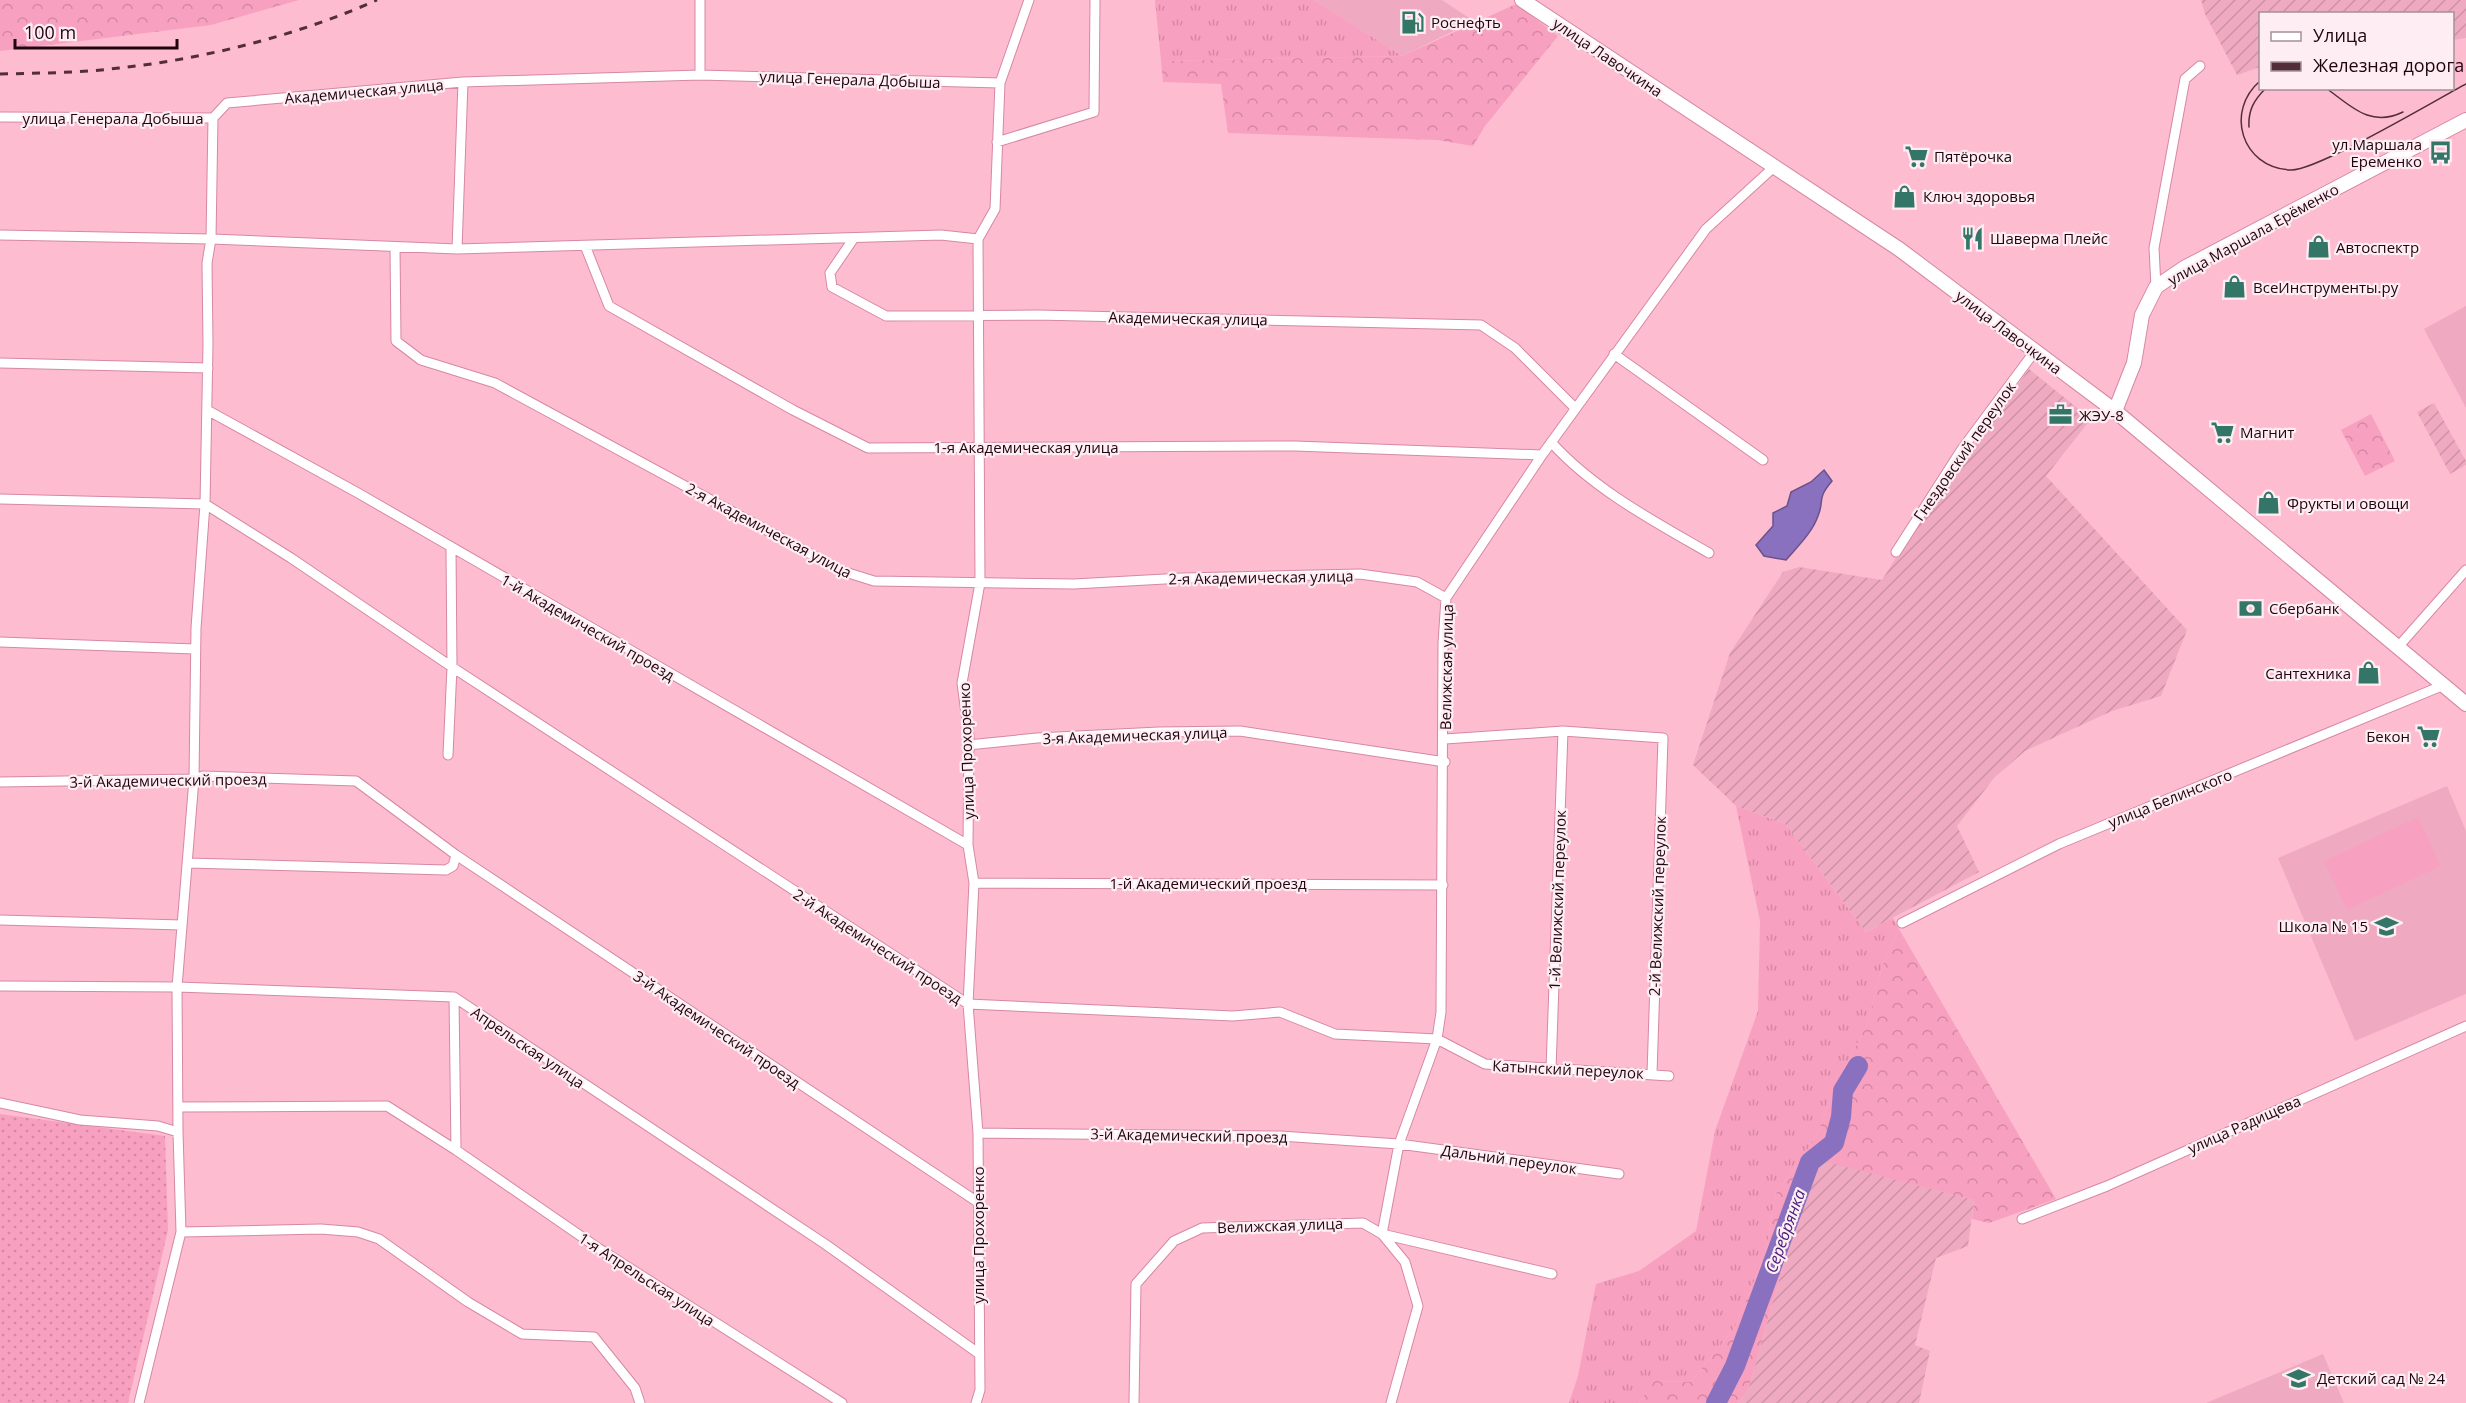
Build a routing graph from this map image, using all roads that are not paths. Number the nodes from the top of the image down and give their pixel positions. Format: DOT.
graph roads {
  1 [pos="700,0"];
  2 [pos="1029,0"];
  3 [pos="1095,0"];
  4 [pos="1522,0"];
  5 [pos="2200,66"];
  6 [pos="700,75"];
  7 [pos="463,82"];
  8 [pos="1000,83"];
  9 [pos="0,117"];
  10 [pos="213,118"];
  11 [pos="2466,120"];
  12 [pos="998,142"];
  13 [pos="1773,167"];
  14 [pos="0,235"];
  15 [pos="854,238"];
  16 [pos="211,239"];
  17 [pos="978,239"];
  18 [pos="395,247"];
  19 [pos="586,248"];
  20 [pos="457,249"];
  21 [pos="2156,287"];
  22 [pos="977,315"];
  23 [pos="2035,351"];
  24 [pos="1614,354"];
  25 [pos="0,363"];
  26 [pos="208,368"];
  27 [pos="1575,408"];
  28 [pos="207,411"];
  29 [pos="2115,411"];
  30 [pos="1551,442"];
  31 [pos="979,446"];
  32 [pos="1542,455"];
  33 [pos="1763,460"];
  34 [pos="0,499"];
  35 [pos="205,504"];
  36 [pos="452,549"];
  37 [pos="1896,552"];
  38 [pos="1709,553"];
  39 [pos="2466,570"];
  40 [pos="980,583"];
  41 [pos="1446,598"];
  42 [pos="0,642"];
  43 [pos="2398,647"];
  44 [pos="195,649"];
  45 [pos="452,667"];
  46 [pos="2444,685"];
  47 [pos="2466,704"];
  48 [pos="1563,731"];
  49 [pos="1445,739"];
  50 [pos="968,746"];
  51 [pos="448,755"];
  52 [pos="1444,762"];
  53 [pos="194,779"];
  54 [pos="0,782"];
  55 [pos="968,845"];
  56 [pos="456,855"];
  57 [pos="187,863"];
  58 [pos="974,883"];
  59 [pos="1443,885"];
  60 [pos="0,920"];
  61 [pos="1902,923"];
  62 [pos="182,925"];
  63 [pos="0,986"];
  64 [pos="177,987"];
  65 [pos="454,997"];
  66 [pos="968,1004"];
  67 [pos="2466,1026"];
  68 [pos="1437,1039"];
  69 [pos="1551,1069"];
  70 [pos="1652,1074"];
  71 [pos="1669,1076"];
  72 [pos="0,1103"];
  73 [pos="178,1107"];
  74 [pos="178,1132"];
  75 [pos="978,1133"];
  76 [pos="1399,1144"];
  77 [pos="456,1150"];
  78 [pos="1619,1174"];
  79 [pos="979,1203"];
  80 [pos="2022,1219"];
  81 [pos="181,1232"];
  82 [pos="1382,1234"];
  83 [pos="1552,1274"];
  84 [pos="978,1353"];
  85 [pos="139,1403"];
  86 [pos="640,1403"];
  87 [pos="842,1403"];
  88 [pos="976,1403"];
  89 [pos="1134,1403"];
  90 [pos="1391,1403"];
  1 -- 6 [label="street"];
  2 -- 8 [label="street, улица Прохоренко"];
  3 -- 12 [label="street"];
  4 -- 13 [label="main road, улица Лавочкина"];
  5 -- 21 [label="street"];
  6 -- 7 [label="street, улица Генерала Добыша"];
  6 -- 8 [label="street, улица Генерала Добыша"];
  7 -- 10 [label="street, Академическая улица"];
  7 -- 20 [label="street, Академическая улица"];
  8 -- 12 [label="street, улица Прохоренко"];
  9 -- 10 [label="street, улица Генерала Добыша"];
  10 -- 16 [label="street, улица Генерала Добыша"];
  11 -- 21 [label="main road, улица Маршала Ерёменко"];
  12 -- 17 [label="street, улица Прохоренко"];
  13 -- 23 [label="main road, улица Лавочкина"];
  13 -- 24 [label="street, Велижская улица"];
  14 -- 16 [label="street"];
  15 -- 17 [label="street"];
  15 -- 19 [label="street"];
  15 -- 22 [label="street, Академическая улица"];
  16 -- 18 [label="street"];
  16 -- 26 [label="street, улица Генерала Добыша"];
  17 -- 22 [label="street, улица Прохоренко"];
  18 -- 20 [label="street"];
  18 -- 40 [label="street, 2-я Академическая улица"];
  19 -- 20 [label="street"];
  19 -- 31 [label="street, 1-я Академическая улица"];
  21 -- 29 [label="main road, улица Маршала Ерёменко"];
  22 -- 27 [label="street, Академическая улица"];
  22 -- 31 [label="street, улица Прохоренко"];
  23 -- 29 [label="main road, улица Лавочкина"];
  23 -- 37 [label="street, Гнездовский переулок"];
  24 -- 27 [label="street, Велижская улица"];
  24 -- 33 [label="street"];
  25 -- 26 [label="street"];
  26 -- 28 [label="street, улица Генерала Добыша"];
  27 -- 30 [label="street, Велижская улица"];
  28 -- 35 [label="street, улица Генерала Добыша"];
  28 -- 36 [label="street, 1-й Академический проезд"];
  29 -- 43 [label="main road, улица Лавочкина"];
  30 -- 32 [label="street, Велижская улица"];
  30 -- 38 [label="street"];
  31 -- 32 [label="street, 1-я Академическая улица"];
  31 -- 40 [label="street, улица Прохоренко"];
  32 -- 41 [label="street, Велижская улица"];
  34 -- 35 [label="street"];
  35 -- 44 [label="street, улица Генерала Добыша"];
  35 -- 45 [label="street, 2-й Академический проезд"];
  36 -- 45 [label="street"];
  36 -- 55 [label="street, 1-й Академический проезд"];
  39 -- 43 [label="street"];
  40 -- 41 [label="street, 2-я Академическая улица"];
  40 -- 50 [label="street, улица Прохоренко"];
  41 -- 49 [label="street, Велижская улица"];
  42 -- 44 [label="street"];
  43 -- 46 [label="main road, улица Лавочкина"];
  44 -- 53 [label="street, улица Генерала Добыша"];
  45 -- 51 [label="street"];
  45 -- 66 [label="street, 2-й Академический проезд"];
  46 -- 47 [label="main road, улица Лавочкина"];
  46 -- 61 [label="street, улица Белинского"];
  48 -- 49 [label="street"];
  48 -- 69 [label="street, 1-й Велижский переулок"];
  48 -- 70 [label="street, 2-й Велижский переулок"];
  49 -- 52 [label="street, Велижская улица"];
  50 -- 52 [label="street, 3-я Академическая улица"];
  50 -- 55 [label="street, улица Прохоренко"];
  52 -- 59 [label="street, Велижская улица"];
  53 -- 54 [label="street, 3-й Академический проезд"];
  53 -- 56 [label="street, 3-й Академический проезд"];
  53 -- 57 [label="street, улица Генерала Добыша"];
  55 -- 58 [label="street, улица Прохоренко"];
  56 -- 57 [label="street"];
  56 -- 79 [label="street, 3-й Академический проезд"];
  57 -- 62 [label="street, улица Генерала Добыша"];
  58 -- 59 [label="street, 1-й Академический проезд"];
  58 -- 66 [label="street, улица Прохоренко"];
  59 -- 68 [label="street, Велижская улица"];
  60 -- 62 [label="street"];
  62 -- 64 [label="street, улица Генерала Добыша"];
  63 -- 64 [label="street"];
  64 -- 65 [label="street"];
  64 -- 73 [label="street, улица Генерала Добыша"];
  65 -- 77 [label="street"];
  65 -- 84 [label="street, Апрельская улица"];
  66 -- 68 [label="street, 2-й Академический проезд"];
  66 -- 75 [label="street, улица Прохоренко"];
  67 -- 80 [label="street, улица Радищева"];
  68 -- 69 [label="street, Катынский переулок"];
  68 -- 76 [label="street, Велижская улица"];
  69 -- 70 [label="street, Катынский переулок"];
  70 -- 71 [label="street, Катынский переулок"];
  72 -- 74 [label="street"];
  73 -- 74 [label="street, улица Генерала Добыша"];
  73 -- 77 [label="street, 1-я Апрельская улица"];
  74 -- 81 [label="street, улица Генерала Добыша"];
  75 -- 76 [label="street, 3-й Академический проезд"];
  75 -- 79 [label="street, улица Прохоренко"];
  76 -- 78 [label="street, Дальний переулок"];
  76 -- 82 [label="street, Велижская улица"];
  77 -- 87 [label="street, 1-я Апрельская улица"];
  79 -- 84 [label="street, улица Прохоренко"];
  81 -- 85 [label="street, улица Генерала Добыша"];
  81 -- 86 [label="street"];
  82 -- 83 [label="street, Велижская улица"];
  82 -- 89 [label="street, Велижская улица"];
  82 -- 90 [label="street, Велижская улица"];
  84 -- 88 [label="street, улица Прохоренко"];
}
